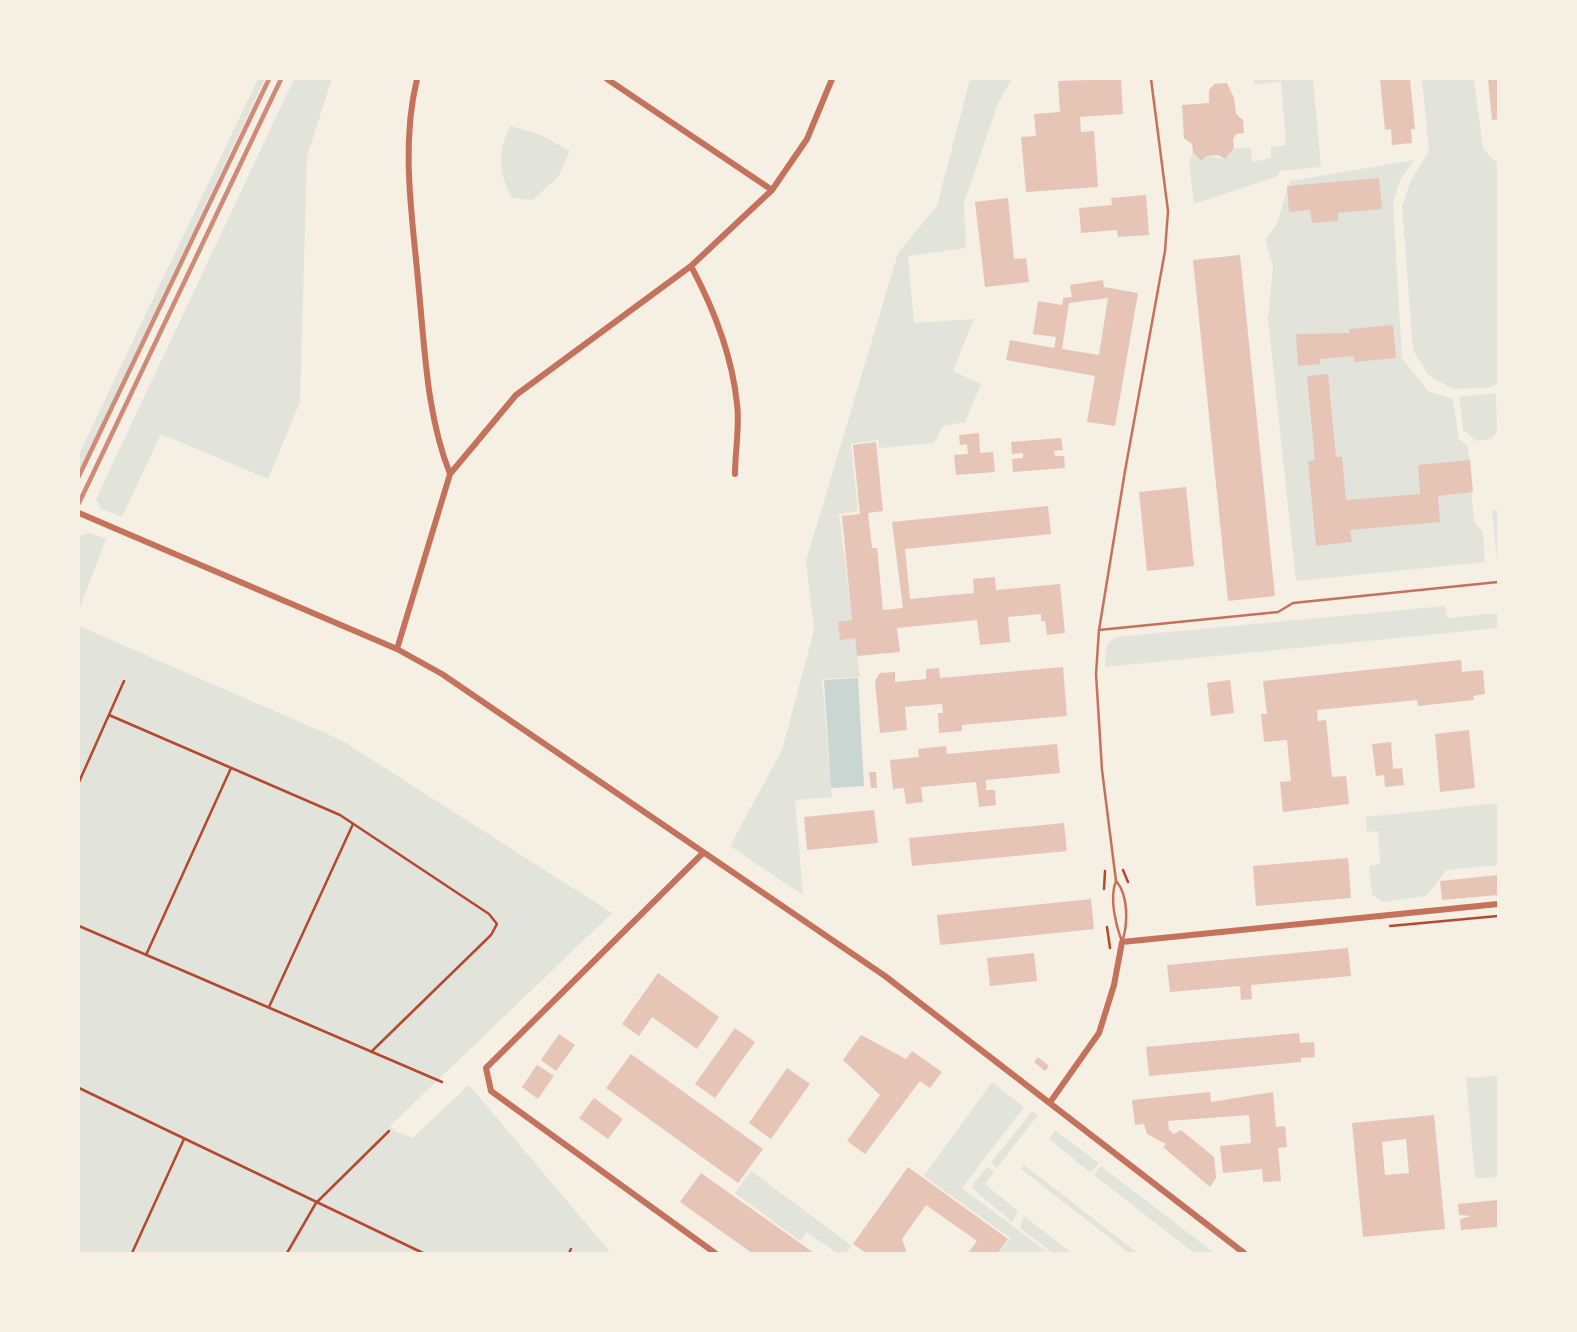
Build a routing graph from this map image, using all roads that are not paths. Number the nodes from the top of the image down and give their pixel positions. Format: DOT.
graph roads {
  1 [pos="417,79"];
  2 [pos="607,79"];
  3 [pos="832,79"];
  4 [pos="1151,79"];
  5 [pos="772,190"];
  6 [pos="691,266"];
  7 [pos="450,474"];
  8 [pos="735,474"];
  9 [pos="79,513"];
  10 [pos="1498,582"];
  11 [pos="1099,630"];
  12 [pos="397,649"];
  13 [pos="703,853"];
  14 [pos="1116,881"];
  15 [pos="1498,904"];
  16 [pos="1122,942"];
  17 [pos="1051,1101"];
  18 [pos="715,1253"];
  19 [pos="1244,1253"];
  1 -- 7 [label="street"];
  2 -- 5 [label="street"];
  3 -- 5 [label="street"];
  4 -- 11 [label="lane"];
  5 -- 6 [label="street"];
  6 -- 7 [label="street"];
  6 -- 8 [label="street"];
  7 -- 12 [label="street"];
  9 -- 12 [label="street"];
  10 -- 11 [label="lane"];
  11 -- 14 [label="lane"];
  12 -- 13 [label="street"];
  13 -- 17 [label="street"];
  13 -- 18 [label="street"];
  14 -- 16 [label="lane"];
  14 -- 16 [label="lane"];
  15 -- 16 [label="street"];
  16 -- 17 [label="street"];
  17 -- 19 [label="street"];
}
